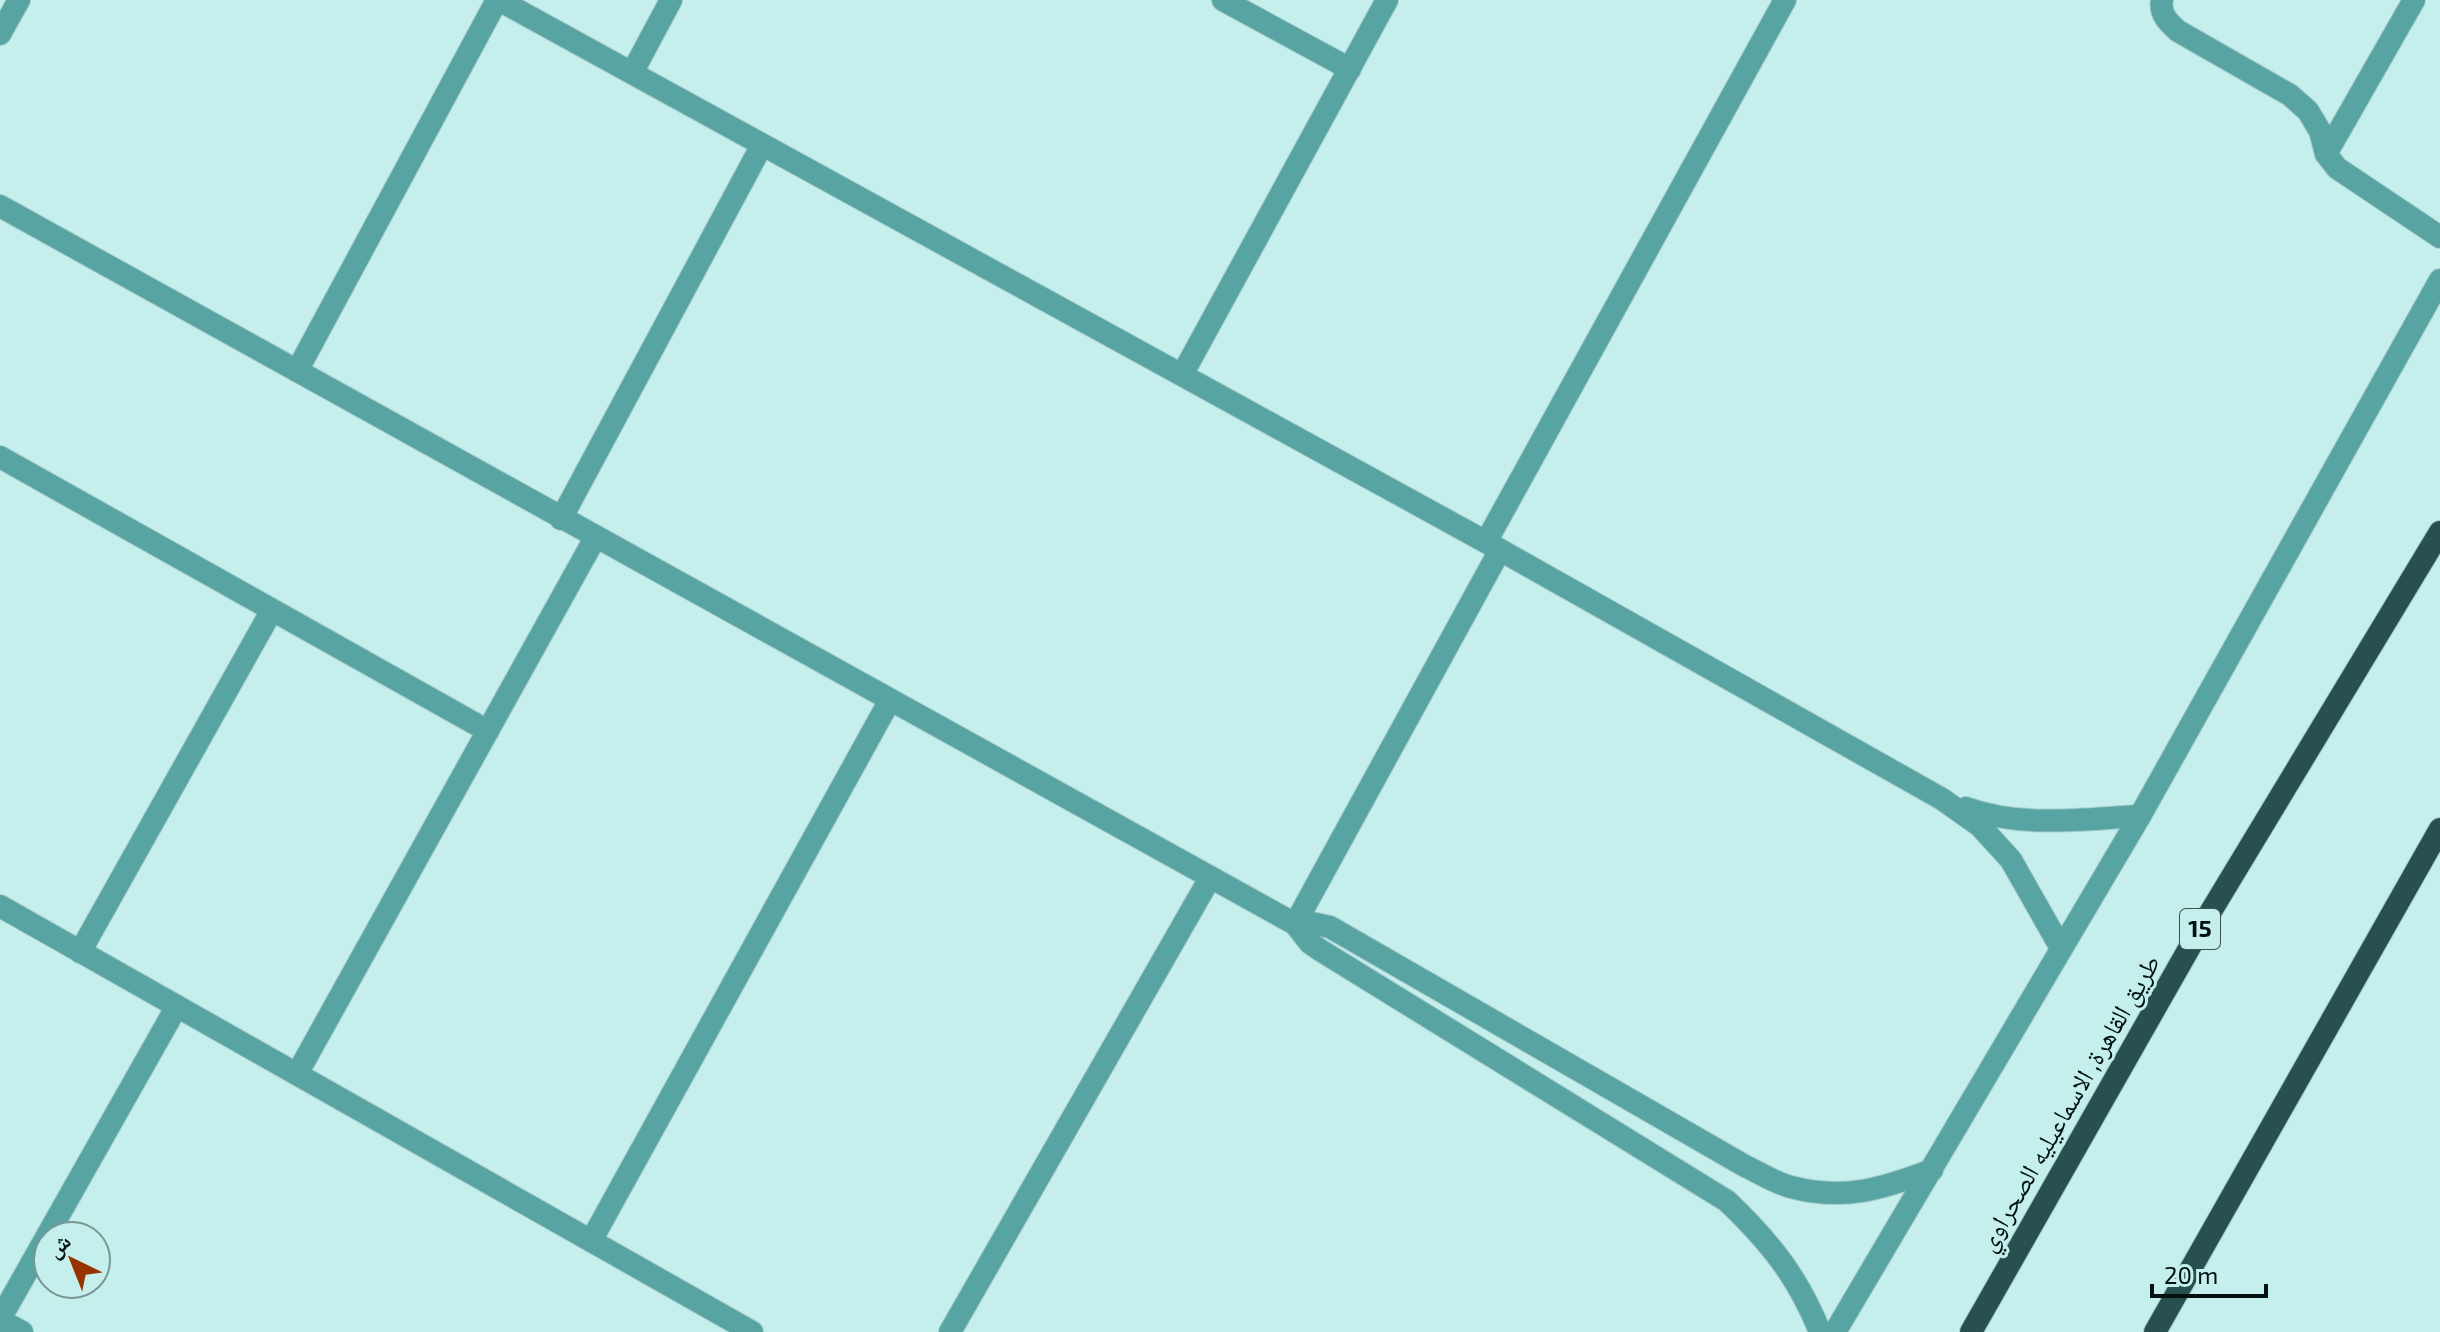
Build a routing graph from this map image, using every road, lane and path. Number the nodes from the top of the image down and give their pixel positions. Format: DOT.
graph roads {
  1 [pos="19,0"];
  2 [pos="498,0"];
  3 [pos="671,0"];
  4 [pos="1223,0"];
  5 [pos="1387,0"];
  6 [pos="1785,0"];
  7 [pos="2162,0"];
  8 [pos="2414,0"];
  9 [pos="0,34"];
  10 [pos="1350,69"];
  11 [pos="632,73"];
  12 [pos="762,145"];
  13 [pos="2326,154"];
  14 [pos="0,206"];
  15 [pos="2440,237"];
  16 [pos="2440,280"];
  17 [pos="297,371"];
  18 [pos="1182,375"];
  19 [pos="0,457"];
  20 [pos="561,519"];
  21 [pos="2440,532"];
  22 [pos="595,538"];
  23 [pos="1493,546"];
  24 [pos="272,610"];
  25 [pos="890,700"];
  26 [pos="488,731"];
  27 [pos="1942,799"];
  28 [pos="2140,816"];
  29 [pos="2440,829"];
  30 [pos="1210,878"];
  31 [pos="0,906"];
  32 [pos="1295,924"];
  33 [pos="2061,948"];
  34 [pos="80,952"];
  35 [pos="177,1006"];
  36 [pos="297,1074"];
  37 [pos="1745,1166"];
  38 [pos="1932,1170"];
  39 [pos="1727,1201"];
  40 [pos="591,1241"];
  41 [pos="0,1320"];
  42 [pos="22,1332"];
  43 [pos="752,1332"];
  44 [pos="950,1332"];
  45 [pos="1820,1332"];
  46 [pos="1835,1332"];
  47 [pos="1971,1332"];
  48 [pos="2155,1332"];
  1 -- 9 [label="street"];
  2 -- 11 [label="street"];
  2 -- 17 [label="street"];
  3 -- 11 [label="street"];
  4 -- 10 [label="street"];
  5 -- 10 [label="street"];
  6 -- 23 [label="street"];
  7 -- 13 [label="street"];
  8 -- 13 [label="street"];
  10 -- 18 [label="street"];
  11 -- 12 [label="street"];
  12 -- 18 [label="street"];
  12 -- 20 [label="street"];
  13 -- 15 [label="street"];
  14 -- 17 [label="street"];
  16 -- 28 [label="street"];
  17 -- 20 [label="street"];
  18 -- 23 [label="street"];
  19 -- 24 [label="street"];
  20 -- 22 [label="street"];
  21 -- 47 [label="highway, طريق القاهرة, الاسماعيليه الصحراوي / 15"];
  22 -- 25 [label="street"];
  22 -- 26 [label="street"];
  23 -- 27 [label="street"];
  23 -- 32 [label="street"];
  24 -- 26 [label="street"];
  24 -- 34 [label="street"];
  25 -- 30 [label="street"];
  25 -- 40 [label="street"];
  26 -- 36 [label="street"];
  27 -- 28 [label="street"];
  27 -- 33 [label="street"];
  28 -- 33 [label="street"];
  29 -- 48 [label="highway"];
  30 -- 32 [label="street"];
  30 -- 44 [label="street"];
  31 -- 34 [label="street"];
  32 -- 37 [label="street"];
  32 -- 39 [label="street"];
  33 -- 38 [label="street"];
  34 -- 35 [label="street"];
  35 -- 36 [label="street"];
  35 -- 41 [label="street"];
  36 -- 40 [label="street"];
  37 -- 38 [label="street"];
  37 -- 39 [label="street"];
  38 -- 46 [label="street"];
  39 -- 45 [label="street"];
  40 -- 43 [label="street"];
  41 -- 42 [label="street"];
}
